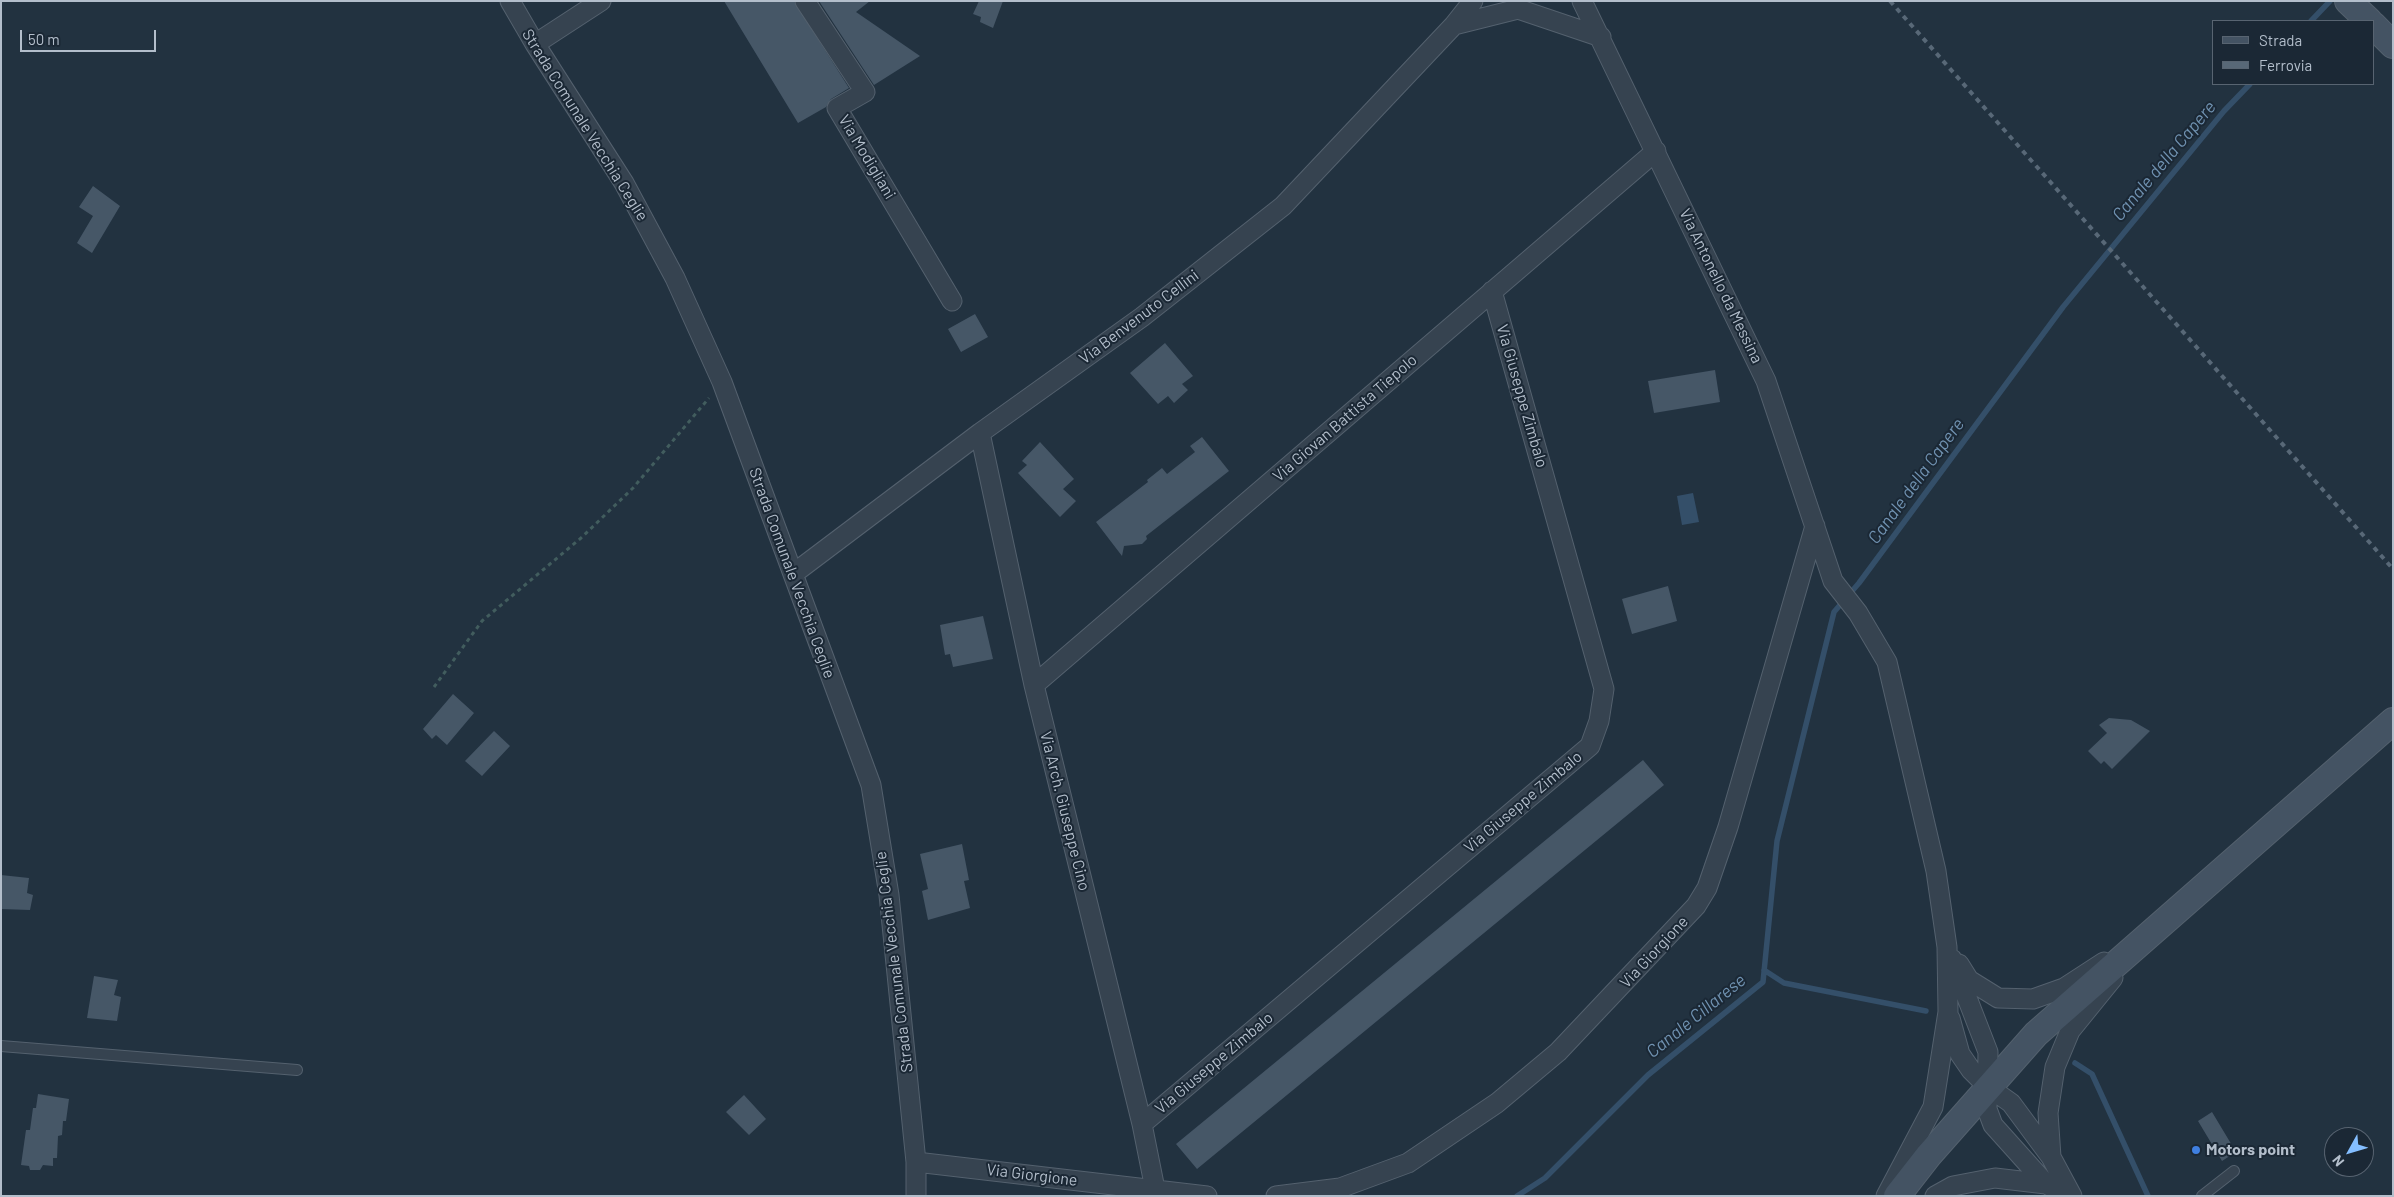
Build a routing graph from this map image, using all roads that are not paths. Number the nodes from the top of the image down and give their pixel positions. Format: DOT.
graph roads {
  1 [pos="510,1"];
  2 [pos="601,1"];
  3 [pos="805,1"];
  4 [pos="1473,1"];
  5 [pos="1582,1"];
  6 [pos="1454,25"];
  7 [pos="2374,26"];
  8 [pos="1601,38"];
  9 [pos="535,44"];
  10 [pos="2393,45"];
  11 [pos="1656,151"];
  12 [pos="1492,291"];
  13 [pos="952,301"];
  14 [pos="980,433"];
  15 [pos="1815,526"];
  16 [pos="792,574"];
  17 [pos="1034,685"];
  18 [pos="2393,721"];
  19 [pos="2151,931"];
  20 [pos="1947,947"];
  21 [pos="1948,1012"];
  22 [pos="1,1046"];
  23 [pos="297,1070"];
  24 [pos="1987,1086"];
  25 [pos="1142,1124"];
  26 [pos="2051,1157"];
  27 [pos="916,1162"];
  28 [pos="2234,1171"];
  29 [pos="2046,1184"];
  30 [pos="1155,1189"];
  31 [pos="916,1196"];
  32 [pos="1207,1196"];
  33 [pos="1276,1196"];
  34 [pos="1886,1196"];
  35 [pos="1897,1196"];
  36 [pos="1935,1196"];
  37 [pos="2070,1196"];
  38 [pos="2202,1196"];
  1 -- 9 [label="street, Strada Comunale Vecchia Ceglie"];
  2 -- 9 [label="street"];
  3 -- 13 [label="street, Via Modigliani"];
  4 -- 6 [label="street, Via Benvenuto Cellini"];
  5 -- 8 [label="street, Via Antonello da Messina"];
  6 -- 8 [label="street"];
  6 -- 14 [label="street, Via Benvenuto Cellini"];
  7 -- 10 [label="main road"];
  8 -- 11 [label="street, Via Antonello da Messina"];
  9 -- 16 [label="street, Strada Comunale Vecchia Ceglie"];
  11 -- 12 [label="street, Via Giovan Battista Tiepolo"];
  11 -- 15 [label="street, Via Antonello da Messina"];
  12 -- 17 [label="street, Via Giovan Battista Tiepolo"];
  12 -- 25 [label="street, Via Giuseppe Zimbalo"];
  14 -- 16 [label="street, Via Benvenuto Cellini"];
  14 -- 17 [label="street, Via Arch. Giuseppe Cino"];
  15 -- 20 [label="street, Via Antonello da Messina"];
  15 -- 33 [label="street, Via Giorgione"];
  16 -- 27 [label="street, Strada Comunale Vecchia Ceglie"];
  17 -- 25 [label="street, Via Arch. Giuseppe Cino"];
  18 -- 19 [label="main road"];
  19 -- 20 [label="street"];
  19 -- 24 [label="main road"];
  19 -- 26 [label="street"];
  20 -- 21 [label="street"];
  20 -- 24 [label="street"];
  21 -- 24 [label="street"];
  21 -- 34 [label="street"];
  22 -- 23 [label="lane"];
  24 -- 26 [label="street"];
  24 -- 29 [label="street"];
  24 -- 35 [label="main road"];
  25 -- 30 [label="street, Via Arch. Giuseppe Cino"];
  26 -- 37 [label="street"];
  27 -- 30 [label="street, Via Giorgione"];
  27 -- 31 [label="street, Strada Comunale Vecchia Ceglie"];
  28 -- 38 [label="lane"];
  29 -- 36 [label="street"];
  29 -- 37 [label="street"];
  30 -- 32 [label="street, Via Giorgione"];
}
